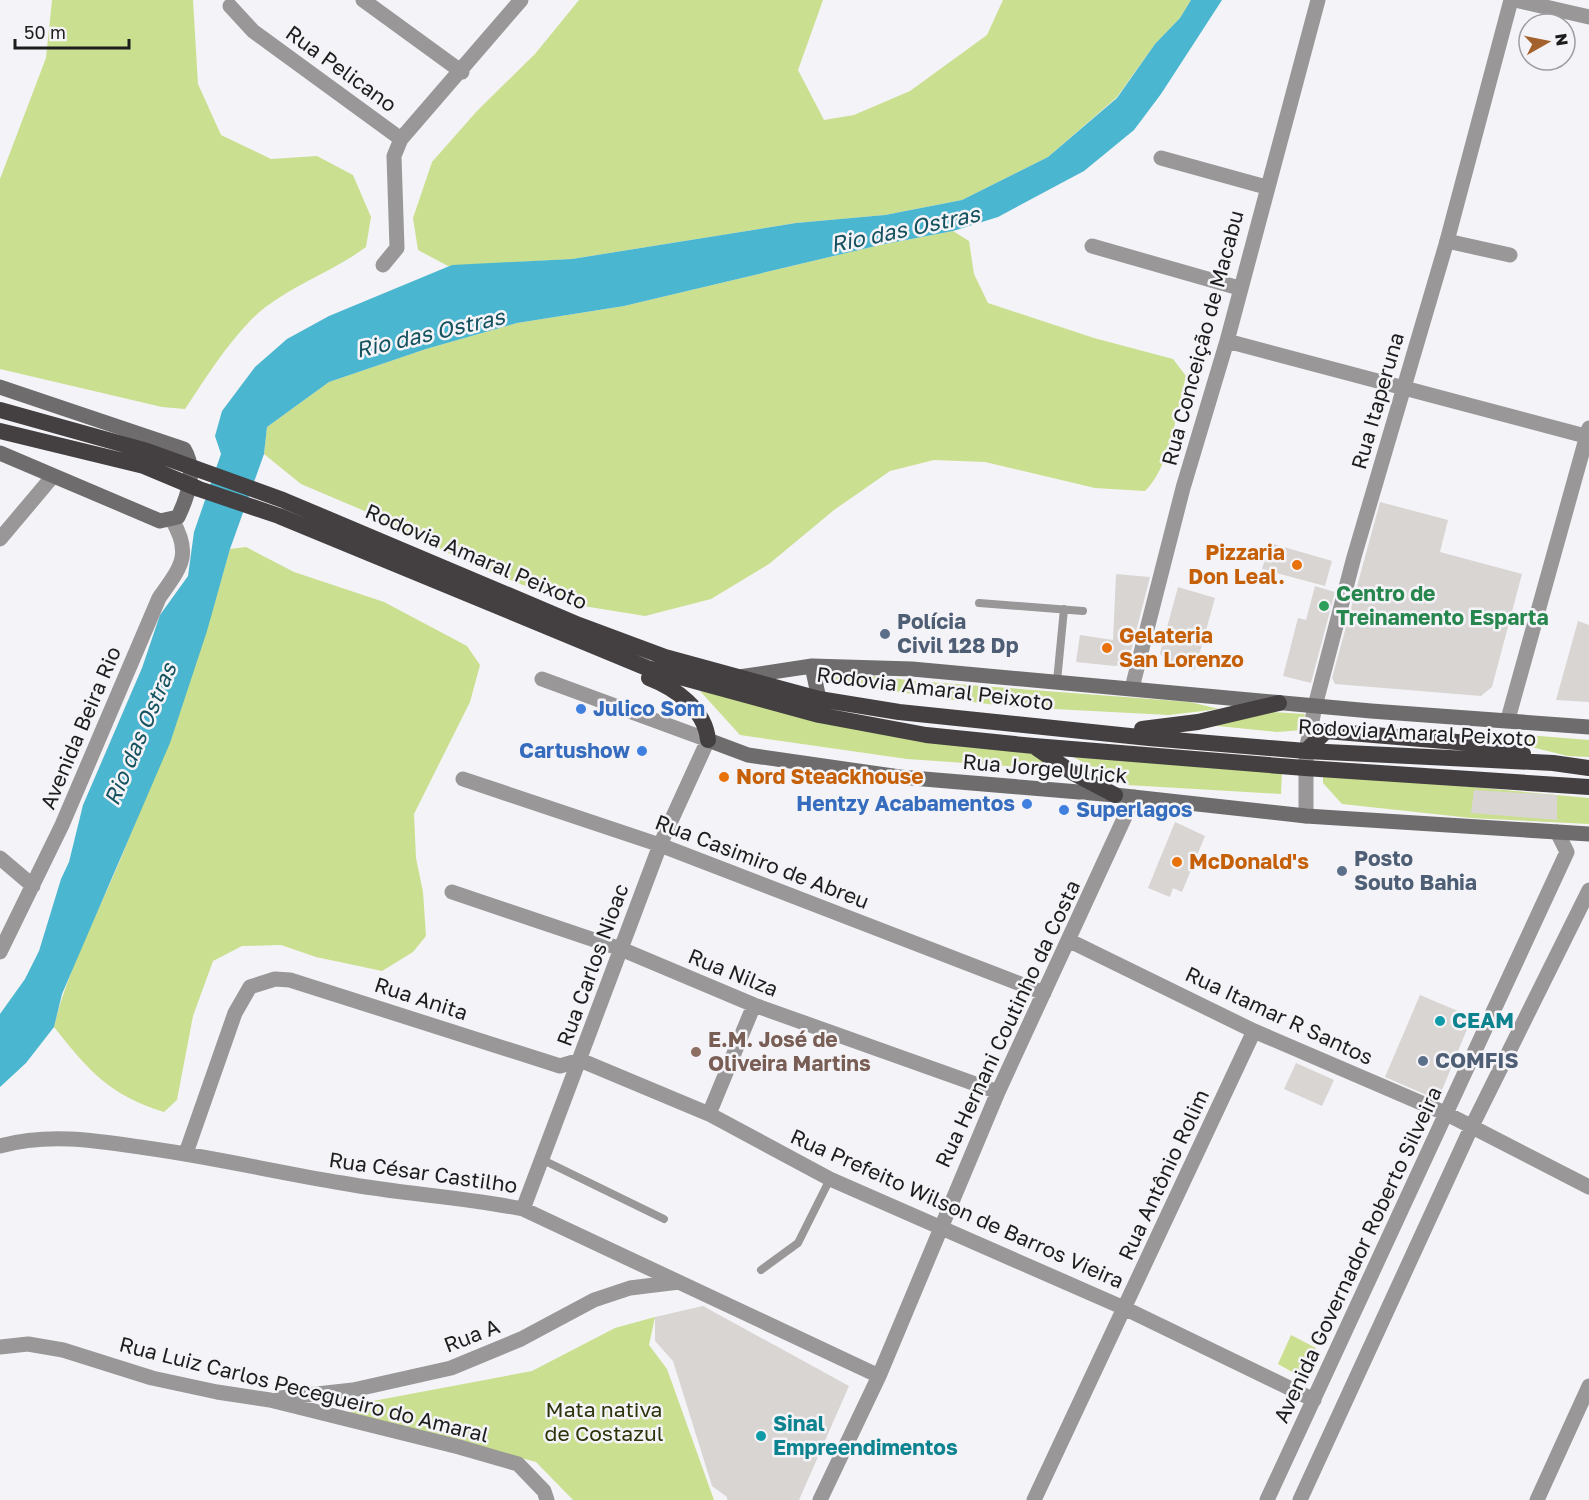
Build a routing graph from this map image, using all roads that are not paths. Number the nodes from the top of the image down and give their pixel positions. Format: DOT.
graph roads {
  1 [pos="363,0"];
  2 [pos="521,0"];
  3 [pos="1318,0"];
  4 [pos="1513,0"];
  5 [pos="230,6"];
  6 [pos="1589,17"];
  7 [pos="462,72"];
  8 [pos="401,139"];
  9 [pos="1161,158"];
  10 [pos="1266,187"];
  11 [pos="1447,241"];
  12 [pos="1092,246"];
  13 [pos="1510,255"];
  14 [pos="383,265"];
  15 [pos="1239,288"];
  16 [pos="1227,341"];
  17 [pos="1403,386"];
  18 [pos="0,387"];
  19 [pos="0,410"];
  20 [pos="0,431"];
  21 [pos="1588,434"];
  22 [pos="0,453"];
  23 [pos="145,459"];
  24 [pos="53,476"];
  25 [pos="281,508"];
  26 [pos="172,520"];
  27 [pos="0,539"];
  28 [pos="979,603"];
  29 [pos="1064,609"];
  30 [pos="1083,611"];
  31 [pos="597,649"];
  32 [pos="812,666"];
  33 [pos="739,677"];
  34 [pos="542,679"];
  35 [pos="1057,681"];
  36 [pos="1132,688"];
  37 [pos="819,699"];
  38 [pos="1279,703"];
  39 [pos="1316,706"];
  40 [pos="1508,719"];
  41 [pos="1589,727"];
  42 [pos="1096,732"];
  43 [pos="708,740"];
  44 [pos="1034,746"];
  45 [pos="1306,750"];
  46 [pos="1305,768"];
  47 [pos="1589,768"];
  48 [pos="463,779"];
  49 [pos="1589,787"];
  50 [pos="1114,795"];
  51 [pos="1134,797"];
  52 [pos="1306,816"];
  53 [pos="1557,832"];
  54 [pos="1589,834"];
  55 [pos="660,845"];
  56 [pos="0,858"];
  57 [pos="33,886"];
  58 [pos="1589,890"];
  59 [pos="452,892"];
  60 [pos="1070,941"];
  61 [pos="621,949"];
  62 [pos="0,952"];
  63 [pos="1044,993"];
  64 [pos="754,1005"];
  65 [pos="1254,1030"];
  66 [pos="580,1060"];
  67 [pos="998,1092"];
  68 [pos="709,1114"];
  69 [pos="1447,1114"];
  70 [pos="1471,1128"];
  71 [pos="0,1146"];
  72 [pos="186,1153"];
  73 [pos="541,1159"];
  74 [pos="830,1179"];
  75 [pos="1589,1187"];
  76 [pos="523,1209"];
  77 [pos="664,1219"];
  78 [pos="940,1227"];
  79 [pos="761,1270"];
  80 [pos="679,1282"];
  81 [pos="1124,1308"];
  82 [pos="0,1347"];
  83 [pos="879,1376"];
  84 [pos="1589,1386"];
  85 [pos="270,1400"];
  86 [pos="1314,1400"];
  87 [pos="1543,1498"];
  88 [pos="547,1500"];
  89 [pos="820,1500"];
  90 [pos="1034,1500"];
  91 [pos="1267,1500"];
  92 [pos="1300,1500"];
  1 -- 7 [label="street"];
  2 -- 7 [label="street"];
  3 -- 10 [label="street, Rua Conceição de Macabu"];
  4 -- 6 [label="street"];
  4 -- 11 [label="street, Rua Itaperuna"];
  5 -- 8 [label="street, Rua Pelicano"];
  7 -- 8 [label="street"];
  8 -- 14 [label="street"];
  9 -- 10 [label="street"];
  10 -- 15 [label="street, Rua Conceição de Macabu"];
  11 -- 13 [label="street"];
  11 -- 17 [label="street, Rua Itaperuna"];
  12 -- 15 [label="street"];
  15 -- 16 [label="street, Rua Conceição de Macabu"];
  16 -- 17 [label="street"];
  16 -- 36 [label="street, Rua Conceição de Macabu"];
  17 -- 21 [label="street"];
  17 -- 39 [label="street, Rua Itaperuna"];
  18 -- 26 [label="main road"];
  19 -- 23 [label="highway, Rodovia Amaral Peixoto"];
  20 -- 23 [label="highway, Rodovia Amaral Peixoto"];
  21 -- 40 [label="street"];
  22 -- 24 [label="main road"];
  23 -- 25 [label="highway, Rodovia Amaral Peixoto"];
  24 -- 26 [label="main road"];
  24 -- 27 [label="street"];
  25 -- 31 [label="highway, Rodovia Amaral Peixoto"];
  25 -- 33 [label="highway, Rodovia Amaral Peixoto"];
  26 -- 57 [label="street, Avenida Beira Rio"];
  28 -- 29 [label="lane"];
  29 -- 30 [label="lane"];
  29 -- 35 [label="lane"];
  31 -- 43 [label="highway"];
  31 -- 44 [label="highway, Rodovia Amaral Peixoto"];
  32 -- 33 [label="main road"];
  32 -- 35 [label="main road"];
  32 -- 37 [label="main road"];
  33 -- 37 [label="highway, Rodovia Amaral Peixoto"];
  34 -- 43 [label="street, Rua Jorge Ulrick"];
  35 -- 36 [label="main road"];
  36 -- 38 [label="main road"];
  37 -- 42 [label="highway, Rodovia Amaral Peixoto"];
  38 -- 39 [label="main road"];
  38 -- 42 [label="highway"];
  39 -- 40 [label="main road"];
  39 -- 45 [label="street, Rua Itaperuna"];
  40 -- 41 [label="main road"];
  42 -- 45 [label="highway, Rodovia Amaral Peixoto"];
  43 -- 50 [label="main road, Rua Jorge Ulrick"];
  43 -- 55 [label="street, Rua Carlos Nioac"];
  44 -- 46 [label="highway, Rodovia Amaral Peixoto"];
  44 -- 50 [label="highway"];
  45 -- 46 [label="street, Rua Itaperuna"];
  45 -- 47 [label="highway, Rodovia Amaral Peixoto"];
  46 -- 49 [label="highway, Rodovia Amaral Peixoto"];
  46 -- 52 [label="street, Rua Itaperuna"];
  48 -- 55 [label="street, Rua Casimiro de Abreu"];
  50 -- 51 [label="main road, Rua Jorge Ulrick"];
  51 -- 52 [label="main road, Rua Jorge Ulrick"];
  51 -- 60 [label="street, Rua Hernani Coutinho da Costa"];
  52 -- 53 [label="main road, Rua Jorge Ulrick"];
  53 -- 54 [label="main road, Rua Jorge Ulrick"];
  53 -- 69 [label="street, Avenida Governador Roberto Silveira"];
  55 -- 61 [label="street, Rua Carlos Nioac"];
  55 -- 63 [label="street, Rua Casimiro de Abreu"];
  56 -- 57 [label="street"];
  57 -- 62 [label="street, Avenida Beira Rio"];
  58 -- 70 [label="street"];
  59 -- 61 [label="street, Rua Nilza"];
  60 -- 63 [label="street, Rua Hernani Coutinho da Costa"];
  60 -- 65 [label="street, Rua Itamar R Santos"];
  61 -- 64 [label="street, Rua Nilza"];
  61 -- 66 [label="street, Rua Carlos Nioac"];
  63 -- 67 [label="street, Rua Hernani Coutinho da Costa"];
  64 -- 67 [label="street, Rua Nilza"];
  64 -- 68 [label="street"];
  65 -- 69 [label="street, Rua Itamar R Santos"];
  65 -- 81 [label="street, Rua Antônio Rolim"];
  66 -- 68 [label="street, Rua Prefeito Wilson de Barros Vieira"];
  66 -- 72 [label="street, Rua Anita"];
  66 -- 73 [label="street, Rua Carlos Nioac"];
  67 -- 78 [label="street, Rua Hernani Coutinho da Costa"];
  68 -- 74 [label="street, Rua Prefeito Wilson de Barros Vieira"];
  69 -- 70 [label="street, Rua Itamar R Santos"];
  69 -- 86 [label="street, Avenida Governador Roberto Silveira"];
  70 -- 75 [label="street, Rua Itamar R Santos"];
  70 -- 92 [label="street"];
  71 -- 72 [label="street, Rua César Castilho"];
  72 -- 76 [label="street, Rua César Castilho"];
  73 -- 76 [label="street, Rua Carlos Nioac"];
  73 -- 77 [label="lane"];
  74 -- 78 [label="street, Rua Prefeito Wilson de Barros Vieira"];
  74 -- 79 [label="lane"];
  76 -- 80 [label="street, Rua César Castilho"];
  78 -- 81 [label="street, Rua Prefeito Wilson de Barros Vieira"];
  78 -- 83 [label="street, Rua Hernani Coutinho da Costa"];
  80 -- 83 [label="street, Rua César Castilho"];
  80 -- 85 [label="street, Rua A"];
  81 -- 86 [label="street, Rua Prefeito Wilson de Barros Vieira"];
  81 -- 90 [label="street, Rua Antônio Rolim"];
  82 -- 85 [label="street, Rua Luiz Carlos Pecegueiro do Amaral"];
  83 -- 89 [label="street, Rua Hernani Coutinho da Costa"];
  84 -- 87 [label="street"];
  85 -- 88 [label="street, Rua Luiz Carlos Pecegueiro do Amaral"];
  86 -- 91 [label="street, Avenida Governador Roberto Silveira"];
}
